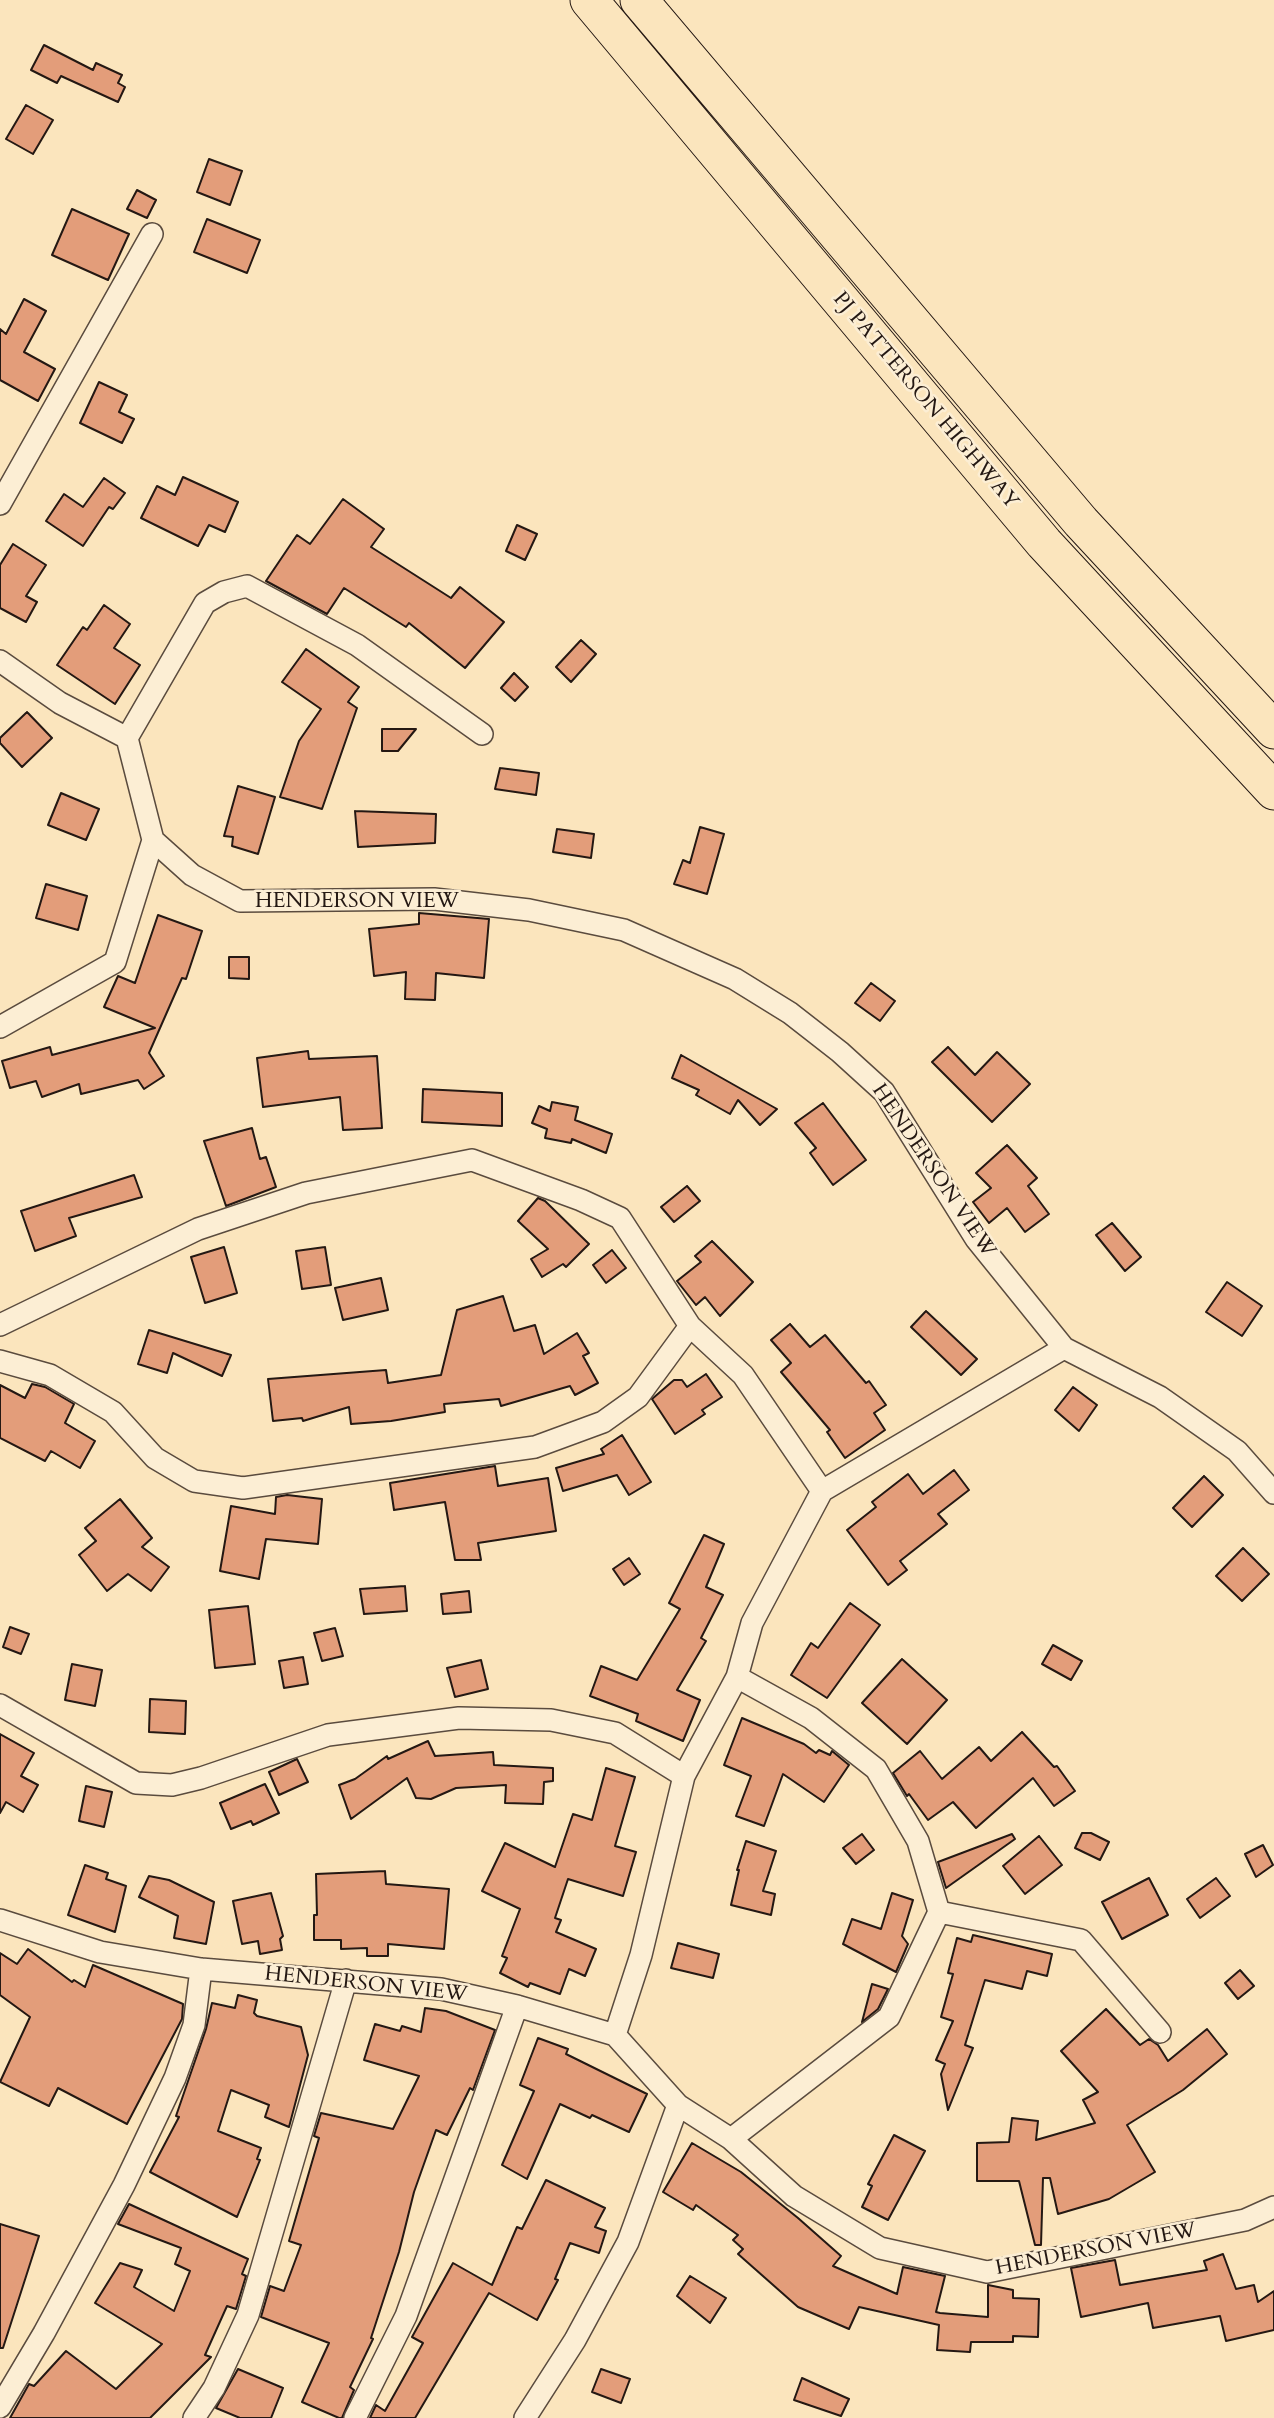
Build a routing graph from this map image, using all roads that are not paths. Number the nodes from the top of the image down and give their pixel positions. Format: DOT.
graph roads {
  1 [pos="589,0"];
  2 [pos="639,0"];
  3 [pos="152,234"];
  4 [pos="0,504"];
  5 [pos="0,661"];
  6 [pos="1274,730"];
  7 [pos="481,734"];
  8 [pos="127,738"];
  9 [pos="1274,791"];
  10 [pos="153,840"];
  11 [pos="0,1027"];
  12 [pos="0,1325"];
  13 [pos="690,1326"];
  14 [pos="1064,1348"];
  15 [pos="0,1361"];
  16 [pos="822,1491"];
  17 [pos="1274,1493"];
  18 [pos="737,1677"];
  19 [pos="0,1705"];
  20 [pos="684,1776"];
  21 [pos="939,1912"];
  22 [pos="0,1920"];
  23 [pos="201,1969"];
  24 [pos="346,1980"];
  25 [pos="517,2006"];
  26 [pos="1160,2032"];
  27 [pos="615,2035"];
  28 [pos="678,2105"];
  29 [pos="731,2139"];
  30 [pos="1274,2207"];
  31 [pos="0,2407"];
  32 [pos="194,2418"];
  33 [pos="355,2418"];
  34 [pos="526,2418"];
  1 -- 9 [label="highway, PJ PATTERSON HIGHWAY"];
  2 -- 6 [label="highway, PJ PATTERSON HIGHWAY"];
  3 -- 4 [label="street"];
  5 -- 8 [label="street"];
  7 -- 8 [label="street"];
  8 -- 10 [label="street"];
  10 -- 11 [label="street"];
  10 -- 14 [label="street, HENDERSON VIEW"];
  12 -- 13 [label="street"];
  13 -- 15 [label="street"];
  13 -- 16 [label="street"];
  14 -- 16 [label="street"];
  14 -- 17 [label="street, HENDERSON VIEW"];
  16 -- 18 [label="street"];
  18 -- 20 [label="street"];
  18 -- 21 [label="street"];
  19 -- 20 [label="street"];
  20 -- 27 [label="street"];
  21 -- 26 [label="street"];
  21 -- 29 [label="street"];
  22 -- 23 [label="street, HENDERSON VIEW"];
  23 -- 24 [label="street, HENDERSON VIEW"];
  23 -- 31 [label="street"];
  24 -- 25 [label="street, HENDERSON VIEW"];
  24 -- 32 [label="street"];
  25 -- 27 [label="street, HENDERSON VIEW"];
  25 -- 33 [label="street"];
  27 -- 28 [label="street, HENDERSON VIEW"];
  28 -- 29 [label="street, HENDERSON VIEW"];
  28 -- 34 [label="street"];
  29 -- 30 [label="street, HENDERSON VIEW"];
}
